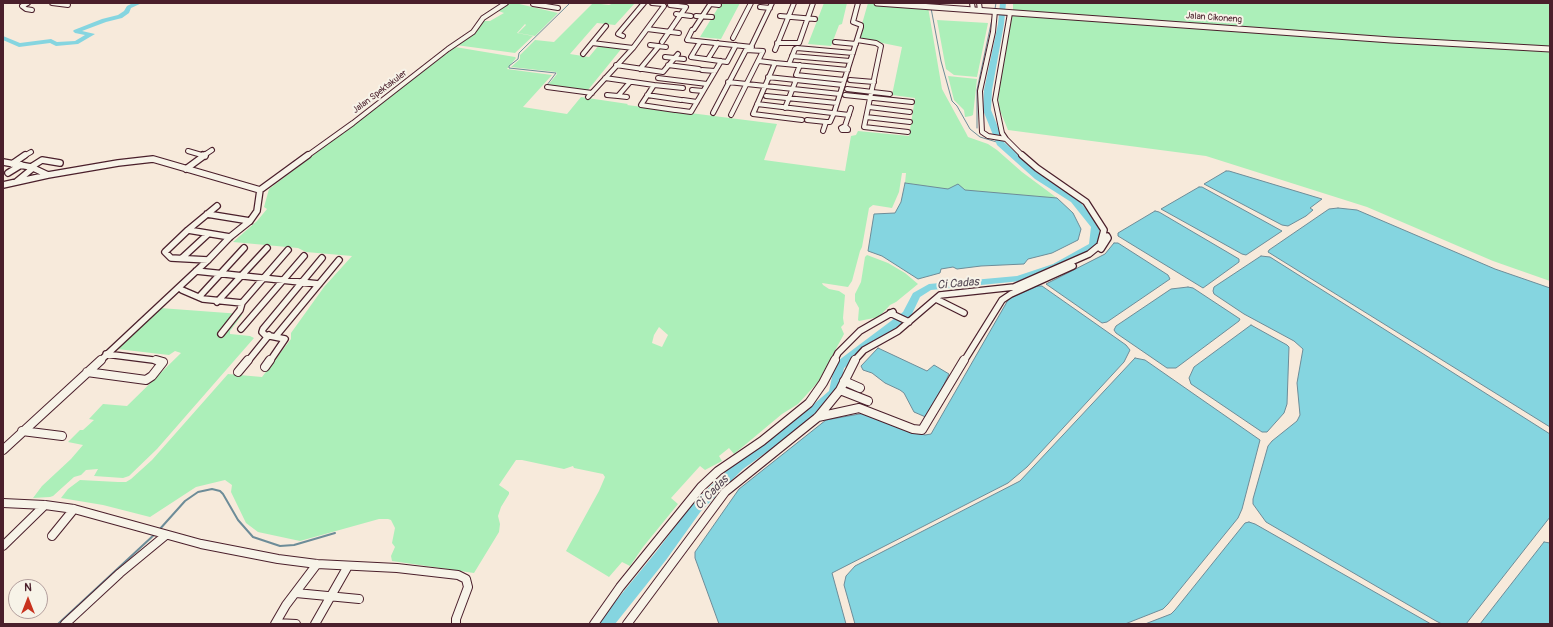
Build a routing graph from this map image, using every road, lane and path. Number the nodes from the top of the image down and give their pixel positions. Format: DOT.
graph roads {
  1 [pos="28,3"];
  2 [pos="52,3"];
  3 [pos="506,3"];
  4 [pos="644,3"];
  5 [pos="652,3"];
  6 [pos="751,3"];
  7 [pos="772,3"];
  8 [pos="794,3"];
  9 [pos="813,3"];
  10 [pos="858,3"];
  11 [pos="877,3"];
  12 [pos="880,3"];
  13 [pos="972,3"];
  14 [pos="979,3"];
  15 [pos="533,4"];
  16 [pos="667,4"];
  17 [pos="710,4"];
  18 [pos="68,5"];
  19 [pos="543,5"];
  20 [pos="688,5"];
  21 [pos="719,5"];
  22 [pos="760,7"];
  23 [pos="558,8"];
  24 [pos="770,8"];
  25 [pos="32,10"];
  26 [pos="973,10"];
  27 [pos="980,10"];
  28 [pos="996,11"];
  29 [pos="1009,13"];
  30 [pos="676,14"];
  31 [pos="681,15"];
  32 [pos="691,16"];
  33 [pos="696,16"];
  34 [pos="703,16"];
  35 [pos="744,16"];
  36 [pos="780,16"];
  37 [pos="788,16"];
  38 [pos="712,17"];
  39 [pos="750,17"];
  40 [pos="807,18"];
  41 [pos="815,19"];
  42 [pos="606,26"];
  43 [pos="647,30"];
  44 [pos="668,32"];
  45 [pos="679,33"];
  46 [pos="623,36"];
  47 [pos="730,41"];
  48 [pos="592,42"];
  49 [pos="662,42"];
  50 [pos="700,42"];
  51 [pos="835,42"];
  52 [pos="858,42"];
  53 [pos="718,43"];
  54 [pos="777,43"];
  55 [pos="736,45"];
  56 [pos="650,46"];
  57 [pos="659,46"];
  58 [pos="666,47"];
  59 [pos="632,48"];
  60 [pos="751,48"];
  61 [pos="1550,49"];
  62 [pos="775,50"];
  63 [pos="853,53"];
  64 [pos="583,54"];
  65 [pos="678,54"];
  66 [pos="792,56"];
  67 [pos="665,57"];
  68 [pos="674,58"];
  69 [pos="684,59"];
  70 [pos="708,60"];
  71 [pos="722,61"];
  72 [pos="759,61"];
  73 [pos="850,62"];
  74 [pos="775,63"];
  75 [pos="789,64"];
  76 [pos="616,65"];
  77 [pos="668,65"];
  78 [pos="800,65"];
  79 [pos="640,69"];
  80 [pos="848,70"];
  81 [pos="715,72"];
  82 [pos="768,77"];
  83 [pos="605,78"];
  84 [pos="658,78"];
  85 [pos="796,80"];
  86 [pos="844,80"];
  87 [pos="850,80"];
  88 [pos="630,82"];
  89 [pos="728,82"];
  90 [pos="874,82"];
  91 [pos="708,84"];
  92 [pos="747,84"];
  93 [pos="654,85"];
  94 [pos="843,85"];
  95 [pos="764,86"];
  96 [pos="548,87"];
  97 [pos="683,88"];
  98 [pos="792,89"];
  99 [pos="847,89"];
  100 [pos="692,90"];
  101 [pos="703,91"];
  102 [pos="871,92"];
  103 [pos="592,93"];
  104 [pos="890,94"];
  105 [pos="607,95"];
  106 [pos="647,95"];
  107 [pos="843,95"];
  108 [pos="618,96"];
  109 [pos="766,96"];
  110 [pos="588,97"];
  111 [pos="627,97"];
  112 [pos="788,98"];
  113 [pos="870,98"];
  114 [pos="697,102"];
  115 [pos="912,102"];
  116 [pos="837,103"];
  117 [pos="757,104"];
  118 [pos="869,107"];
  119 [pos="785,108"];
  120 [pos="851,108"];
  121 [pos="910,112"];
  122 [pos="713,113"];
  123 [pos="834,113"];
  124 [pos="731,115"];
  125 [pos="849,115"];
  126 [pos="866,117"];
  127 [pos="826,122"];
  128 [pos="910,122"];
  129 [pos="845,126"];
  130 [pos="823,131"];
  131 [pos="908,132"];
  132 [pos="1004,138"];
  133 [pos="212,150"];
  134 [pos="188,151"];
  135 [pos="31,152"];
  136 [pos="205,156"];
  137 [pos="3,162"];
  138 [pos="60,162"];
  139 [pos="12,164"];
  140 [pos="21,165"];
  141 [pos="32,167"];
  142 [pos="186,169"];
  143 [pos="8,173"];
  144 [pos="48,175"];
  145 [pos="15,183"];
  146 [pos="3,185"];
  147 [pos="260,190"];
  148 [pos="217,206"];
  149 [pos="207,214"];
  150 [pos="250,221"];
  151 [pos="188,230"];
  152 [pos="208,234"];
  153 [pos="1107,236"];
  154 [pos="228,237"];
  155 [pos="244,248"];
  156 [pos="267,248"];
  157 [pos="288,250"];
  158 [pos="304,256"];
  159 [pos="182,258"];
  160 [pos="322,258"];
  161 [pos="206,260"];
  162 [pos="339,260"];
  163 [pos="196,271"];
  164 [pos="220,274"];
  165 [pos="242,276"];
  166 [pos="263,277"];
  167 [pos="283,279"];
  168 [pos="302,282"];
  169 [pos="319,284"];
  170 [pos="182,290"];
  171 [pos="199,297"];
  172 [pos="936,299"];
  173 [pos="217,302"];
  174 [pos="242,303"];
  175 [pos="964,313"];
  176 [pos="904,320"];
  177 [pos="241,329"];
  178 [pos="221,334"];
  179 [pos="272,336"];
  180 [pos="106,354"];
  181 [pos="265,367"];
  182 [pos="87,372"];
  183 [pos="238,372"];
  184 [pos="844,381"];
  185 [pos="860,388"];
  186 [pos="840,390"];
  187 [pos="868,401"];
  188 [pos="818,417"];
  189 [pos="22,431"];
  190 [pos="62,436"];
  191 [pos="3,450"];
  192 [pos="3,503"];
  193 [pos="45,505"];
  194 [pos="74,509"];
  195 [pos="165,535"];
  196 [pos="52,536"];
  197 [pos="3,546"];
  198 [pos="317,564"];
  199 [pos="348,566"];
  200 [pos="296,593"];
  201 [pos="330,597"];
  202 [pos="359,599"];
  203 [pos="275,623"];
  204 [pos="65,624"];
  205 [pos="296,624"];
  206 [pos="315,624"];
  207 [pos="456,624"];
  208 [pos="594,624"];
  209 [pos="627,624"];
  1 -- 25 [label="street"];
  2 -- 18 [label="street"];
  3 -- 147 [label="street, Jalan Spektakuler"];
  4 -- 46 [label="street"];
  5 -- 16 [label="street"];
  6 -- 35 [label="street"];
  7 -- 24 [label="street"];
  8 -- 37 [label="street"];
  9 -- 40 [label="street"];
  10 -- 52 [label="street"];
  11 -- 12 [label="street, Jalan Cikoneng"];
  12 -- 26 [label="street, Jalan Cikoneng"];
  13 -- 26 [label="street"];
  14 -- 27 [label="street"];
  15 -- 19 [label="street"];
  16 -- 20 [label="street"];
  16 -- 43 [label="street"];
  17 -- 21 [label="street"];
  17 -- 34 [label="street"];
  19 -- 23 [label="street"];
  20 -- 31 [label="street"];
  22 -- 24 [label="street"];
  24 -- 60 [label="street"];
  26 -- 27 [label="street, Jalan Cikoneng"];
  27 -- 28 [label="street, Jalan Cikoneng"];
  28 -- 29 [label="street, Jalan Cikoneng"];
  28 -- 132 [label="street"];
  29 -- 61 [label="street, Jalan Cikoneng"];
  29 -- 132 [label="street"];
  30 -- 31 [label="street"];
  31 -- 32 [label="street"];
  31 -- 44 [label="street"];
  33 -- 34 [label="street"];
  34 -- 38 [label="street"];
  34 -- 50 [label="street"];
  35 -- 39 [label="street"];
  35 -- 47 [label="street"];
  36 -- 37 [label="street"];
  37 -- 40 [label="street"];
  37 -- 54 [label="street"];
  40 -- 41 [label="street"];
  40 -- 54 [label="street"];
  42 -- 48 [label="street"];
  43 -- 44 [label="street"];
  43 -- 59 [label="street"];
  44 -- 45 [label="street"];
  44 -- 49 [label="street"];
  47 -- 53 [label="street"];
  47 -- 55 [label="street"];
  48 -- 59 [label="street"];
  48 -- 64 [label="street"];
  50 -- 53 [label="street"];
  50 -- 70 [label="street"];
  51 -- 52 [label="street"];
  52 -- 63 [label="street"];
  52 -- 90 [label="street"];
  53 -- 70 [label="street"];
  54 -- 62 [label="street"];
  55 -- 60 [label="street"];
  55 -- 71 [label="street"];
  56 -- 57 [label="street"];
  57 -- 58 [label="street"];
  57 -- 79 [label="street"];
  59 -- 76 [label="street"];
  60 -- 72 [label="street"];
  60 -- 89 [label="street"];
  63 -- 66 [label="street"];
  63 -- 73 [label="street"];
  65 -- 68 [label="street"];
  66 -- 73 [label="street"];
  66 -- 75 [label="street"];
  67 -- 68 [label="street"];
  68 -- 69 [label="street"];
  68 -- 77 [label="street"];
  70 -- 71 [label="street"];
  71 -- 81 [label="street"];
  72 -- 74 [label="street"];
  72 -- 92 [label="street"];
  73 -- 80 [label="street"];
  74 -- 75 [label="street"];
  74 -- 82 [label="street"];
  75 -- 78 [label="street"];
  76 -- 79 [label="street"];
  76 -- 83 [label="street"];
  77 -- 79 [label="street"];
  77 -- 81 [label="street"];
  78 -- 80 [label="street"];
  78 -- 86 [label="street"];
  80 -- 86 [label="street"];
  81 -- 91 [label="street"];
  82 -- 85 [label="street"];
  82 -- 95 [label="street"];
  83 -- 88 [label="street"];
  83 -- 103 [label="street"];
  84 -- 91 [label="street"];
  85 -- 94 [label="street"];
  85 -- 98 [label="street"];
  86 -- 94 [label="street"];
  87 -- 90 [label="street"];
  88 -- 93 [label="street"];
  88 -- 108 [label="street"];
  89 -- 92 [label="street"];
  89 -- 122 [label="street"];
  90 -- 102 [label="street"];
  91 -- 101 [label="street"];
  92 -- 95 [label="street"];
  92 -- 124 [label="street"];
  93 -- 97 [label="street"];
  93 -- 106 [label="street"];
  94 -- 107 [label="street"];
  95 -- 98 [label="street"];
  95 -- 117 [label="street"];
  96 -- 103 [label="street"];
  98 -- 107 [label="street"];
  98 -- 112 [label="street"];
  99 -- 102 [label="street"];
  100 -- 101 [label="street"];
  101 -- 114 [label="street"];
  102 -- 104 [label="street"];
  102 -- 113 [label="street"];
  103 -- 110 [label="street"];
  105 -- 108 [label="street"];
  106 -- 114 [label="street"];
  106 -- 114 [label="street"];
  107 -- 113 [label="street"];
  107 -- 116 [label="street"];
  108 -- 111 [label="street"];
  109 -- 112 [label="street"];
  112 -- 116 [label="street"];
  112 -- 119 [label="street"];
  113 -- 115 [label="street"];
  113 -- 118 [label="street"];
  116 -- 123 [label="street"];
  117 -- 119 [label="street"];
  117 -- 127 [label="street"];
  118 -- 121 [label="street"];
  118 -- 126 [label="street"];
  119 -- 123 [label="street"];
  120 -- 125 [label="street"];
  123 -- 125 [label="street"];
  123 -- 127 [label="street"];
  125 -- 129 [label="street"];
  126 -- 128 [label="street"];
  126 -- 131 [label="street"];
  127 -- 130 [label="street"];
  132 -- 172 [label="street"];
  133 -- 136 [label="street"];
  134 -- 136 [label="street"];
  135 -- 139 [label="street"];
  136 -- 142 [label="street"];
  137 -- 139 [label="street"];
  138 -- 141 [label="street"];
  139 -- 140 [label="street"];
  140 -- 141 [label="street"];
  140 -- 143 [label="street"];
  141 -- 144 [label="street"];
  141 -- 145 [label="street"];
  142 -- 144 [label="street"];
  142 -- 147 [label="street"];
  144 -- 145 [label="street"];
  145 -- 146 [label="street"];
  147 -- 150 [label="street"];
  148 -- 149 [label="street"];
  149 -- 150 [label="street"];
  149 -- 151 [label="street"];
  150 -- 154 [label="street"];
  151 -- 152 [label="street"];
  151 -- 159 [label="street"];
  152 -- 154 [label="street"];
  152 -- 159 [label="street"];
  153 -- 188 [label="street"];
  154 -- 161 [label="street"];
  155 -- 164 [label="street"];
  156 -- 165 [label="street"];
  157 -- 166 [label="street"];
  158 -- 167 [label="street"];
  159 -- 161 [label="street"];
  160 -- 168 [label="street"];
  161 -- 163 [label="street"];
  162 -- 169 [label="street"];
  163 -- 164 [label="street"];
  163 -- 180 [label="street"];
  164 -- 165 [label="street"];
  164 -- 171 [label="street"];
  165 -- 166 [label="street"];
  165 -- 173 [label="street"];
  166 -- 167 [label="street"];
  166 -- 174 [label="street"];
  167 -- 168 [label="street"];
  167 -- 177 [label="street"];
  168 -- 169 [label="street"];
  168 -- 179 [label="street"];
  169 -- 179 [label="street"];
  170 -- 171 [label="street"];
  171 -- 173 [label="street"];
  172 -- 175 [label="street"];
  172 -- 176 [label="street"];
  173 -- 174 [label="street"];
  174 -- 178 [label="street"];
  176 -- 184 [label="street"];
  176 -- 208 [label="street"];
  179 -- 181 [label="street"];
  179 -- 183 [label="street"];
  180 -- 182 [label="street"];
  180 -- 182 [label="street"];
  182 -- 189 [label="street"];
  184 -- 185 [label="street"];
  184 -- 186 [label="street"];
  186 -- 187 [label="street"];
  186 -- 188 [label="street"];
  188 -- 209 [label="street"];
  189 -- 190 [label="street"];
  189 -- 191 [label="street"];
  192 -- 193 [label="street"];
  193 -- 194 [label="street"];
  193 -- 197 [label="street"];
  194 -- 195 [label="street"];
  194 -- 196 [label="street"];
  195 -- 198 [label="street"];
  195 -- 204 [label="street"];
  198 -- 199 [label="street"];
  198 -- 200 [label="street"];
  199 -- 201 [label="street"];
  199 -- 207 [label="street"];
  200 -- 201 [label="street"];
  200 -- 203 [label="street"];
  201 -- 202 [label="street"];
  201 -- 206 [label="street"];
  203 -- 205 [label="street"];
}
